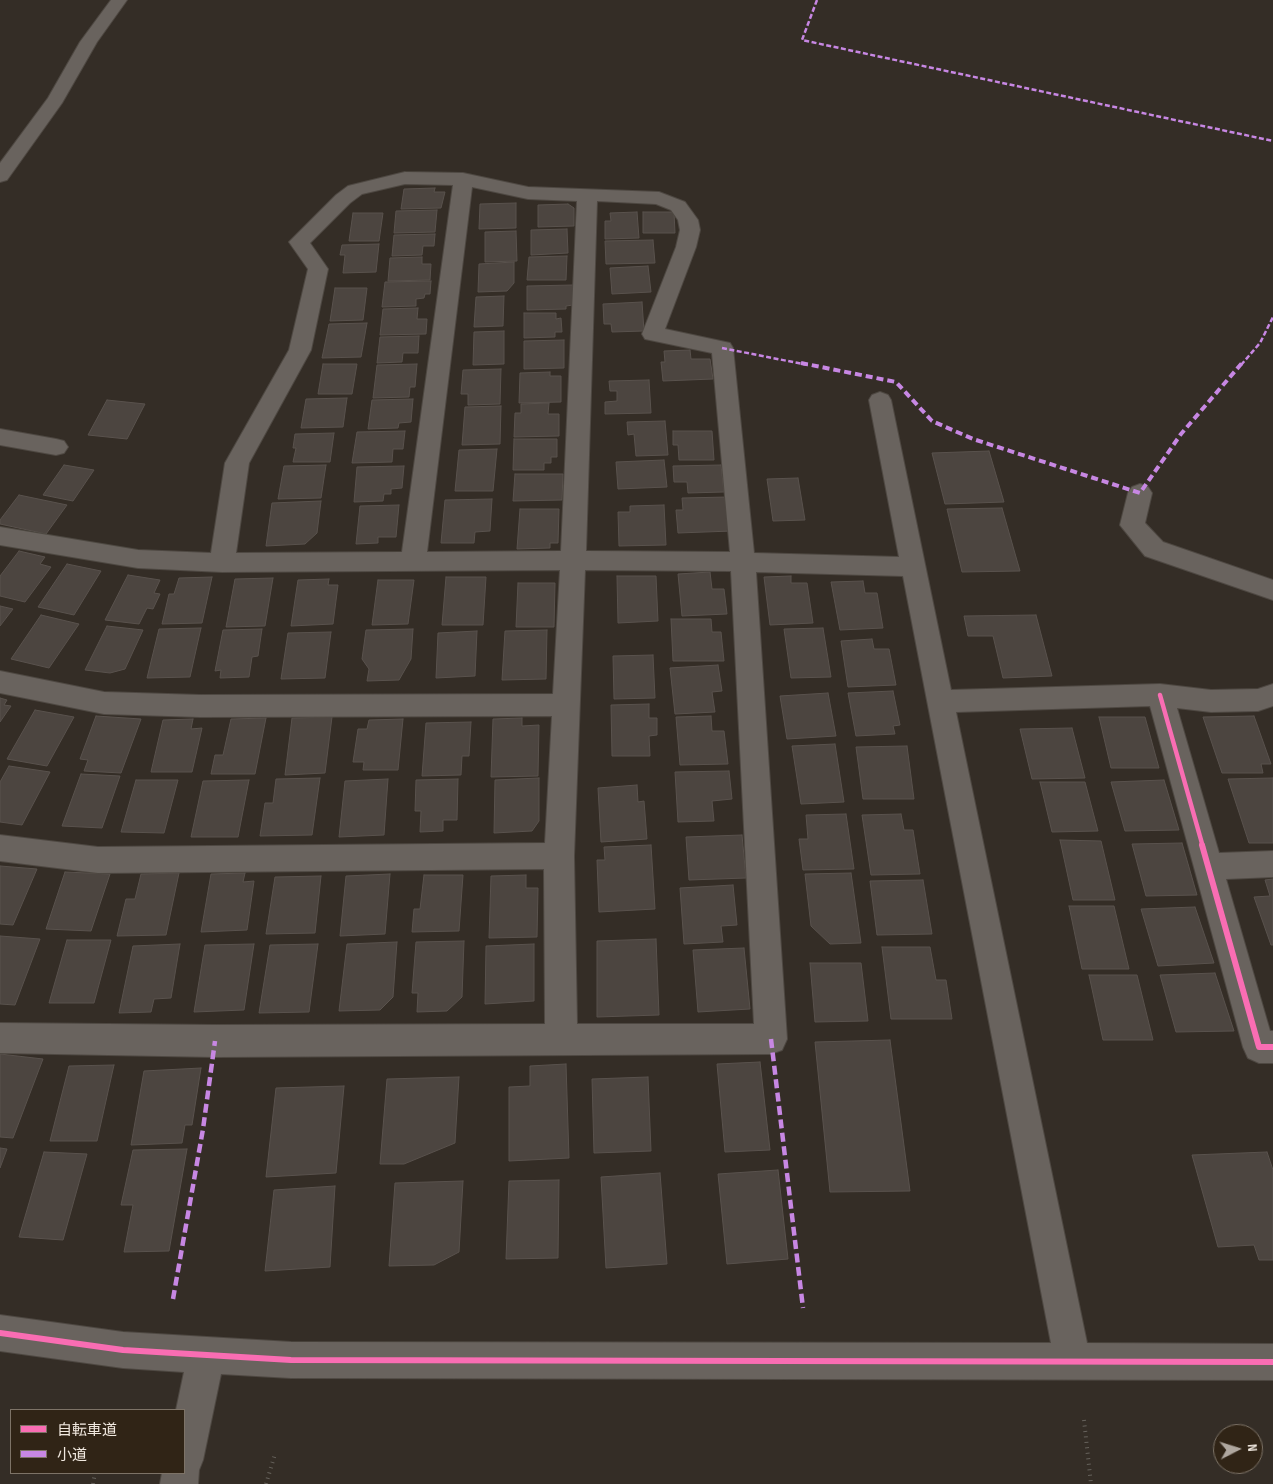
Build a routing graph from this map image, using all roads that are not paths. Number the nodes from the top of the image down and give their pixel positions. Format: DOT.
graph roads {
  1 [pos="119,0"];
  2 [pos="0,176"];
  3 [pos="462,179"];
  4 [pos="587,196"];
  5 [pos="880,400"];
  6 [pos="0,437"];
  7 [pos="56,447"];
  8 [pos="1140,493"];
  9 [pos="0,536"];
  10 [pos="573,560"];
  11 [pos="413,562"];
  12 [pos="743,562"];
  13 [pos="222,563"];
  14 [pos="914,567"];
  15 [pos="1273,590"];
  16 [pos="0,682"];
  17 [pos="1160,695"];
  18 [pos="1273,695"];
  19 [pos="940,701"];
  20 [pos="565,705"];
  21 [pos="0,848"];
  22 [pos="559,856"];
  23 [pos="1273,864"];
  24 [pos="1208,866"];
  25 [pos="0,1038"];
  26 [pos="561,1038"];
  27 [pos="1273,1047"];
  28 [pos="0,1333"];
  29 [pos="206,1356"];
  30 [pos="1073,1362"];
  31 [pos="1273,1362"];
  32 [pos="185,1455"];
  1 -- 2 [label="street"];
  3 -- 4 [label="street"];
  3 -- 11 [label="street"];
  3 -- 13 [label="street"];
  4 -- 10 [label="street"];
  4 -- 12 [label="street"];
  5 -- 14 [label="street"];
  6 -- 7 [label="street"];
  8 -- 15 [label="street"];
  9 -- 13 [label="street"];
  10 -- 11 [label="street"];
  10 -- 12 [label="street"];
  10 -- 20 [label="street"];
  11 -- 13 [label="street"];
  12 -- 14 [label="street"];
  12 -- 26 [label="street"];
  14 -- 19 [label="street"];
  16 -- 20 [label="street"];
  17 -- 18 [label="street"];
  17 -- 19 [label="street"];
  17 -- 24 [label="street"];
  19 -- 30 [label="street"];
  20 -- 22 [label="street"];
  21 -- 22 [label="street"];
  22 -- 26 [label="street"];
  23 -- 24 [label="street"];
  24 -- 27 [label="street"];
  25 -- 26 [label="street"];
  28 -- 29 [label="street"];
  29 -- 30 [label="street"];
  29 -- 32 [label="street"];
  30 -- 31 [label="street"];
}
